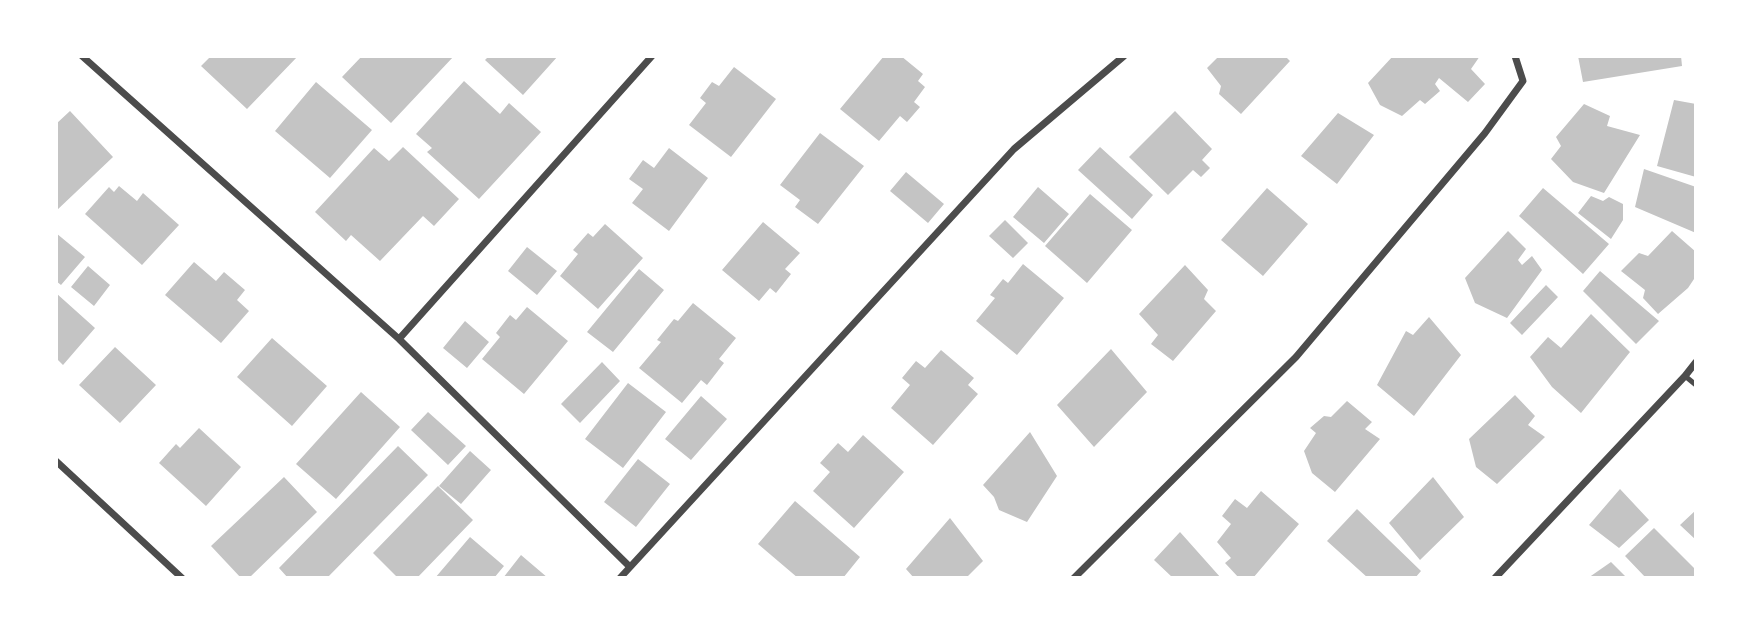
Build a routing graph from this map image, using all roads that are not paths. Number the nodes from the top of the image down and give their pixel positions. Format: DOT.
graph roads {
  1 [pos="82,56"];
  2 [pos="652,56"];
  3 [pos="1124,56"];
  4 [pos="1515,56"];
  5 [pos="399,339"];
  6 [pos="1696,362"];
  7 [pos="1685,376"];
  8 [pos="1696,385"];
  9 [pos="56,461"];
  10 [pos="630,567"];
  11 [pos="181,578"];
  12 [pos="620,578"];
  13 [pos="1073,578"];
  14 [pos="1495,578"];
  1 -- 5 [label="street"];
  2 -- 5 [label="street"];
  3 -- 10 [label="street"];
  4 -- 13 [label="street"];
  5 -- 10 [label="street"];
  6 -- 7 [label="street"];
  7 -- 8 [label="lane"];
  7 -- 14 [label="street"];
  9 -- 11 [label="street"];
  10 -- 12 [label="street"];
}
